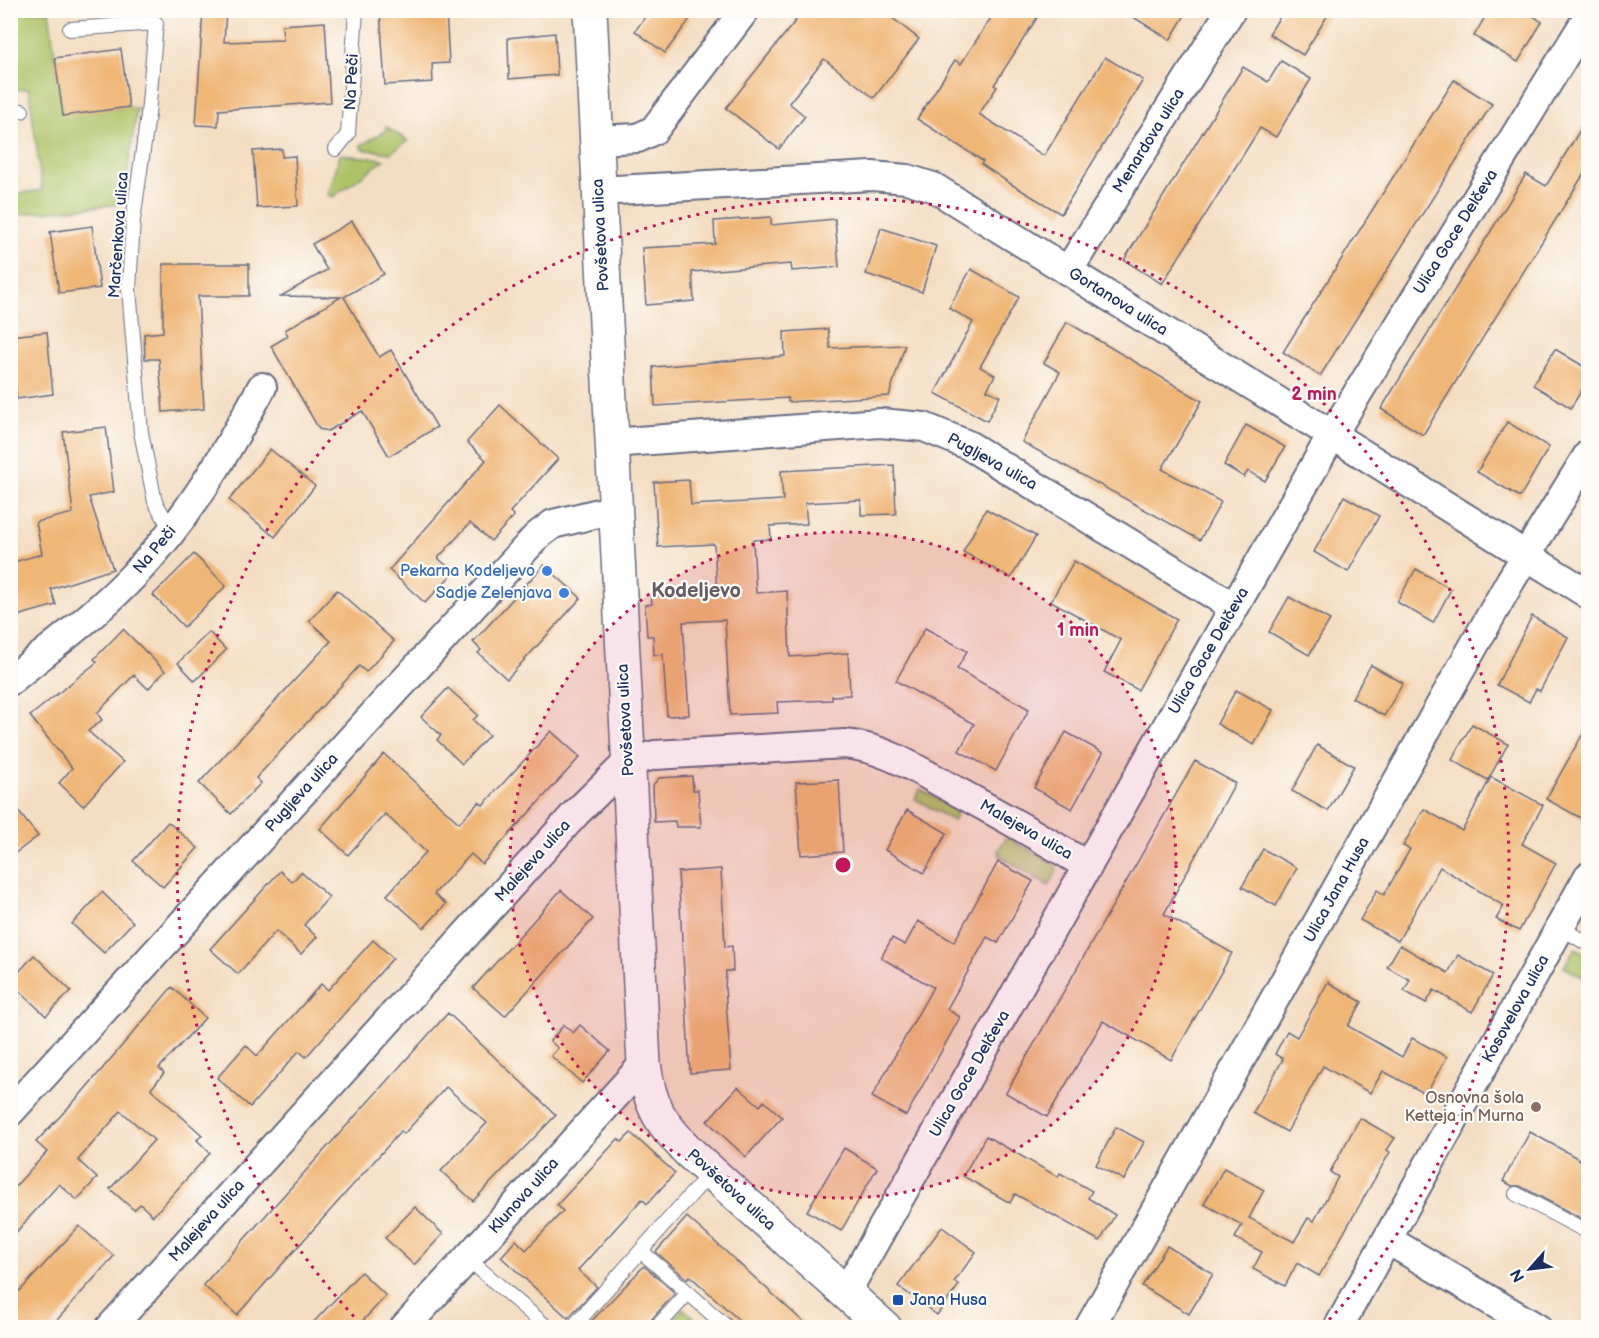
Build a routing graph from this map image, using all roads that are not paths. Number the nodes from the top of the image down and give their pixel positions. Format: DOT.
graph roads {
  1 [pos="356,10"];
  2 [pos="590,10"];
  3 [pos="745,10"];
  4 [pos="1231,10"];
  5 [pos="1588,17"];
  6 [pos="70,29"];
  7 [pos="596,140"];
  8 [pos="336,149"];
  9 [pos="598,191"];
  10 [pos="1068,271"];
  11 [pos="262,387"];
  12 [pos="1332,435"];
  13 [pos="611,443"];
  14 [pos="1588,455"];
  15 [pos="615,509"];
  16 [pos="171,531"];
  17 [pos="1527,555"];
  18 [pos="1588,594"];
  19 [pos="1234,607"];
  20 [pos="10,681"];
  21 [pos="628,762"];
  22 [pos="1088,866"];
  23 [pos="1588,877"];
  24 [pos="1561,928"];
  25 [pos="1588,944"];
  26 [pos="644,1064"];
  27 [pos="10,1112"];
  28 [pos="712,1171"];
  29 [pos="1516,1194"];
  30 [pos="1588,1232"];
  31 [pos="1388,1240"];
  32 [pos="640,1251"];
  33 [pos="467,1258"];
  34 [pos="688,1293"];
  35 [pos="845,1294"];
  36 [pos="111,1328"];
  37 [pos="404,1328"];
  38 [pos="548,1328"];
  39 [pos="572,1328"];
  40 [pos="656,1328"];
  41 [pos="728,1328"];
  42 [pos="885,1328"];
  43 [pos="1089,1328"];
  44 [pos="1338,1328"];
  45 [pos="1537,1328"];
  1 -- 8 [label="lane, Na Peči"];
  2 -- 7 [label="street, Povšetova ulica"];
  3 -- 7 [label="street"];
  4 -- 10 [label="street, Menardova ulica"];
  5 -- 12 [label="street, Ulica Goce Delčeva"];
  6 -- 16 [label="lane, Marčenkova ulica"];
  7 -- 9 [label="street, Povšetova ulica"];
  9 -- 10 [label="street, Gortanova ulica"];
  9 -- 13 [label="street, Povšetova ulica"];
  10 -- 12 [label="street, Gortanova ulica"];
  11 -- 16 [label="street, Na Peči"];
  12 -- 17 [label="street, Gortanova ulica"];
  12 -- 19 [label="street, Ulica Goce Delčeva"];
  13 -- 15 [label="street, Povšetova ulica"];
  13 -- 19 [label="street, Pugljeva ulica"];
  14 -- 17 [label="street, Ulica Jana Husa"];
  15 -- 21 [label="street, Povšetova ulica"];
  15 -- 27 [label="street, Pugljeva ulica"];
  16 -- 20 [label="street, Na Peči"];
  17 -- 18 [label="street, Gortanova ulica"];
  17 -- 43 [label="street, Ulica Jana Husa"];
  19 -- 22 [label="street, Ulica Goce Delčeva"];
  21 -- 22 [label="street, Malejeva ulica"];
  21 -- 26 [label="street, Povšetova ulica"];
  21 -- 36 [label="street, Malejeva ulica"];
  22 -- 35 [label="street, Ulica Goce Delčeva"];
  23 -- 24 [label="street, Kosovelova ulica"];
  24 -- 25 [label="lane"];
  24 -- 31 [label="street, Kosovelova ulica"];
  26 -- 28 [label="street, Povšetova ulica"];
  26 -- 33 [label="street, Klunova ulica"];
  28 -- 32 [label="lane"];
  28 -- 35 [label="street, Povšetova ulica"];
  29 -- 30 [label="lane"];
  31 -- 44 [label="street, Kosovelova ulica"];
  31 -- 45 [label="street"];
  32 -- 34 [label="lane"];
  32 -- 39 [label="lane"];
  33 -- 37 [label="street, Klunova ulica"];
  33 -- 38 [label="lane"];
  34 -- 40 [label="lane"];
  34 -- 41 [label="lane"];
  35 -- 42 [label="street, Povšetova ulica"];
}
